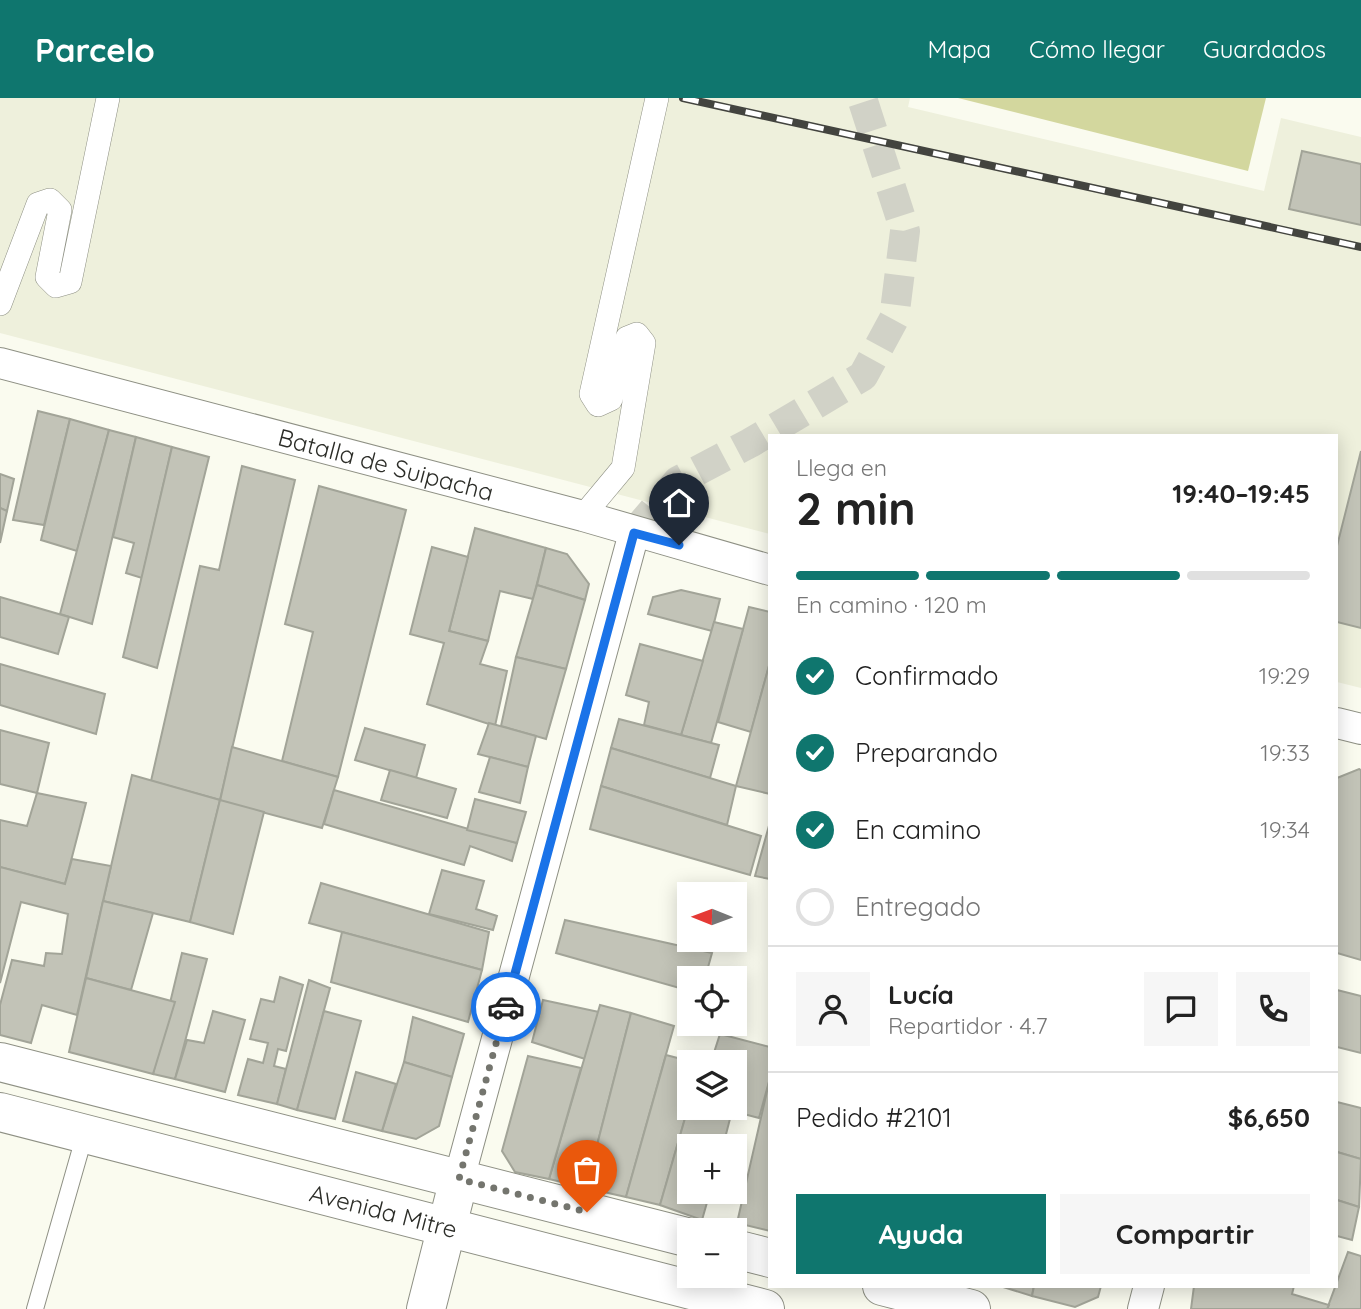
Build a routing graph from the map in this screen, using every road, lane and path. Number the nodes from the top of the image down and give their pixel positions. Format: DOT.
graph roads {
  1 [pos="108,98"];
  2 [pos="657,98"];
  3 [pos="0,304"];
  4 [pos="0,363"];
  5 [pos="583,516"];
  6 [pos="634,533"];
  7 [pos="768,569"];
  8 [pos="1338,723"];
  9 [pos="1361,729"];
  10 [pos="0,1062"];
  11 [pos="0,1112"];
  12 [pos="85,1133"];
  13 [pos="459,1179"];
  14 [pos="447,1225"];
  15 [pos="677,1235"];
  16 [pos="747,1252"];
  17 [pos="768,1257"];
  18 [pos="890,1288"];
  19 [pos="1148,1288"];
  20 [pos="35,1309"];
  21 [pos="426,1309"];
  22 [pos="765,1309"];
  23 [pos="971,1309"];
  24 [pos="1143,1309"];
  1 -- 3 [label="street"];
  2 -- 5 [label="street"];
  4 -- 5 [label="street, Batalla de Suipacha"];
  5 -- 6 [label="street, Batalla de Suipacha"];
  6 -- 7 [label="street, Batalla de Suipacha"];
  6 -- 13 [label="street"];
  8 -- 9 [label="street"];
  10 -- 13 [label="main road, Avenida Mitre"];
  11 -- 12 [label="main road, Avenida Mitre"];
  12 -- 14 [label="main road, Avenida Mitre"];
  12 -- 20 [label="lane"];
  13 -- 14 [label="main road"];
  13 -- 15 [label="main road, Avenida Mitre"];
  14 -- 21 [label="main road"];
  14 -- 22 [label="main road, Avenida Mitre"];
  16 -- 17 [label="main road"];
  18 -- 23 [label="main road"];
  19 -- 24 [label="street"];
}
